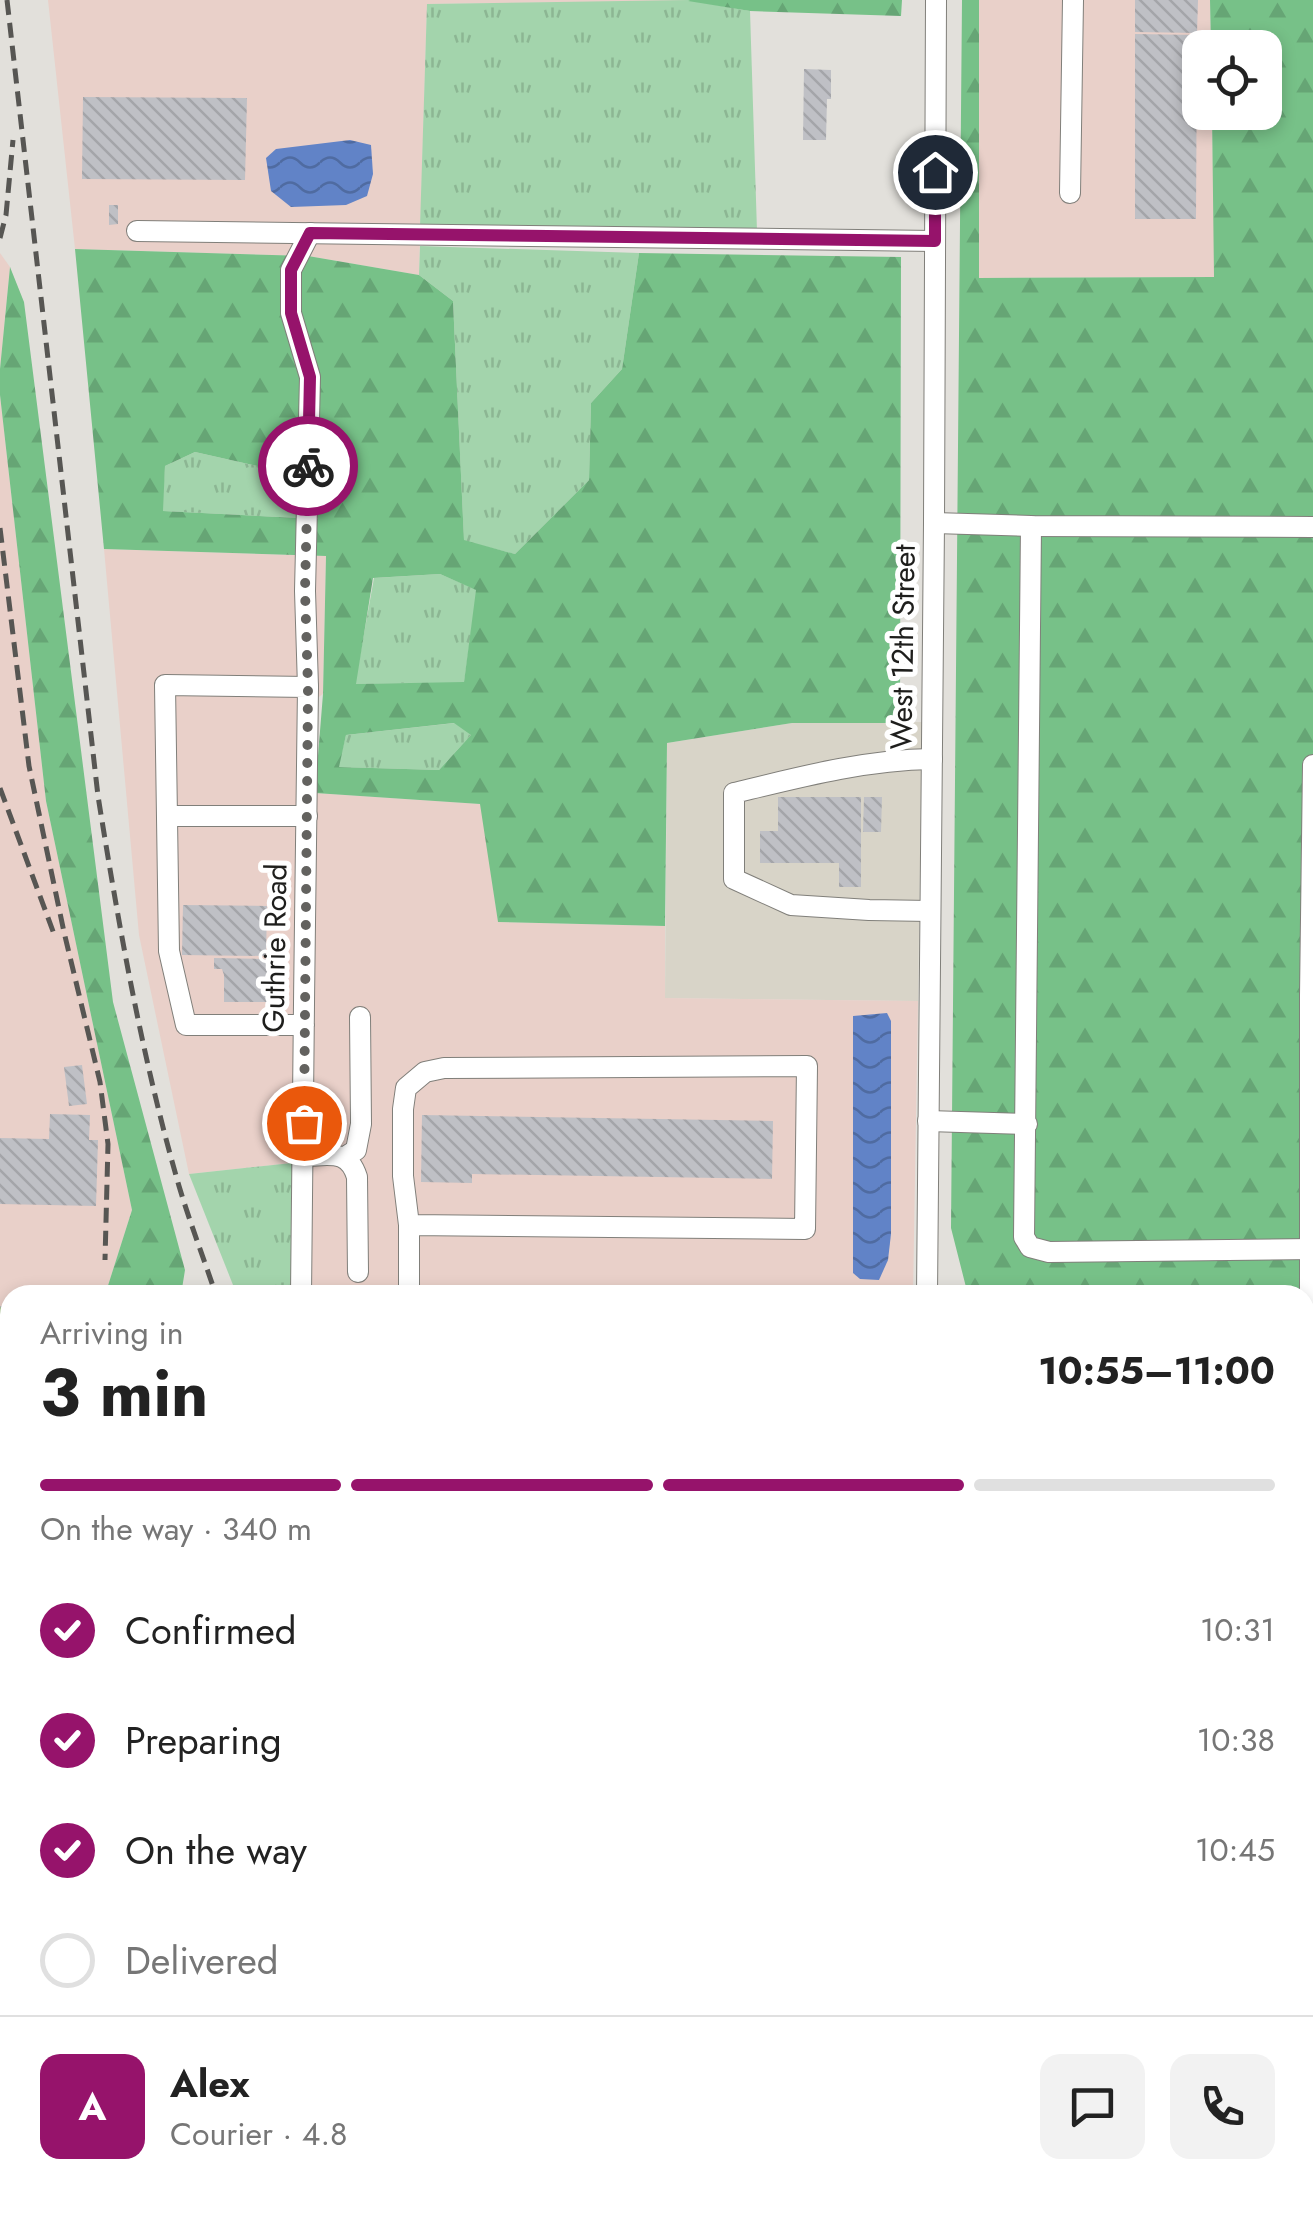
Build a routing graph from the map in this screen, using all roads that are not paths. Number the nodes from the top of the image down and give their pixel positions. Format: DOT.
graph roads {
  1 [pos="936,0"];
  2 [pos="1073,0"];
  3 [pos="1070,193"];
  4 [pos="137,231"];
  5 [pos="310,233"];
  6 [pos="935,241"];
  7 [pos="934,522"];
  8 [pos="1031,526"];
  9 [pos="1313,527"];
  10 [pos="308,688"];
  11 [pos="932,759"];
  12 [pos="1313,764"];
  13 [pos="167,816"];
  14 [pos="306,816"];
  15 [pos="930,910"];
  16 [pos="360,1017"];
  17 [pos="304,1026"];
  18 [pos="928,1121"];
  19 [pos="1027,1124"];
  20 [pos="303,1156"];
  21 [pos="345,1156"];
  22 [pos="408,1225"];
  23 [pos="1312,1249"];
  24 [pos="358,1272"];
  25 [pos="301,1285"];
  26 [pos="409,1285"];
  27 [pos="927,1285"];
  28 [pos="1311,1285"];
  1 -- 6 [label="street, West 12th Street"];
  2 -- 3 [label="street"];
  4 -- 5 [label="street"];
  5 -- 6 [label="street"];
  5 -- 10 [label="street, Guthrie Road"];
  6 -- 7 [label="street, West 12th Street"];
  7 -- 8 [label="street"];
  7 -- 11 [label="street, West 12th Street"];
  8 -- 9 [label="street"];
  8 -- 19 [label="street"];
  10 -- 13 [label="street"];
  10 -- 14 [label="street, Guthrie Road"];
  11 -- 15 [label="street, West 12th Street"];
  11 -- 15 [label="street"];
  12 -- 23 [label="street"];
  13 -- 14 [label="street"];
  13 -- 17 [label="street"];
  14 -- 17 [label="street, Guthrie Road"];
  15 -- 18 [label="street, West 12th Street"];
  16 -- 21 [label="street"];
  17 -- 20 [label="street, Guthrie Road"];
  18 -- 19 [label="street"];
  18 -- 27 [label="street, West 12th Street"];
  19 -- 23 [label="street"];
  20 -- 21 [label="street"];
  20 -- 25 [label="street, Guthrie Road"];
  21 -- 24 [label="street"];
  22 -- 22 [label="street"];
  22 -- 26 [label="street"];
  23 -- 28 [label="street"];
}
